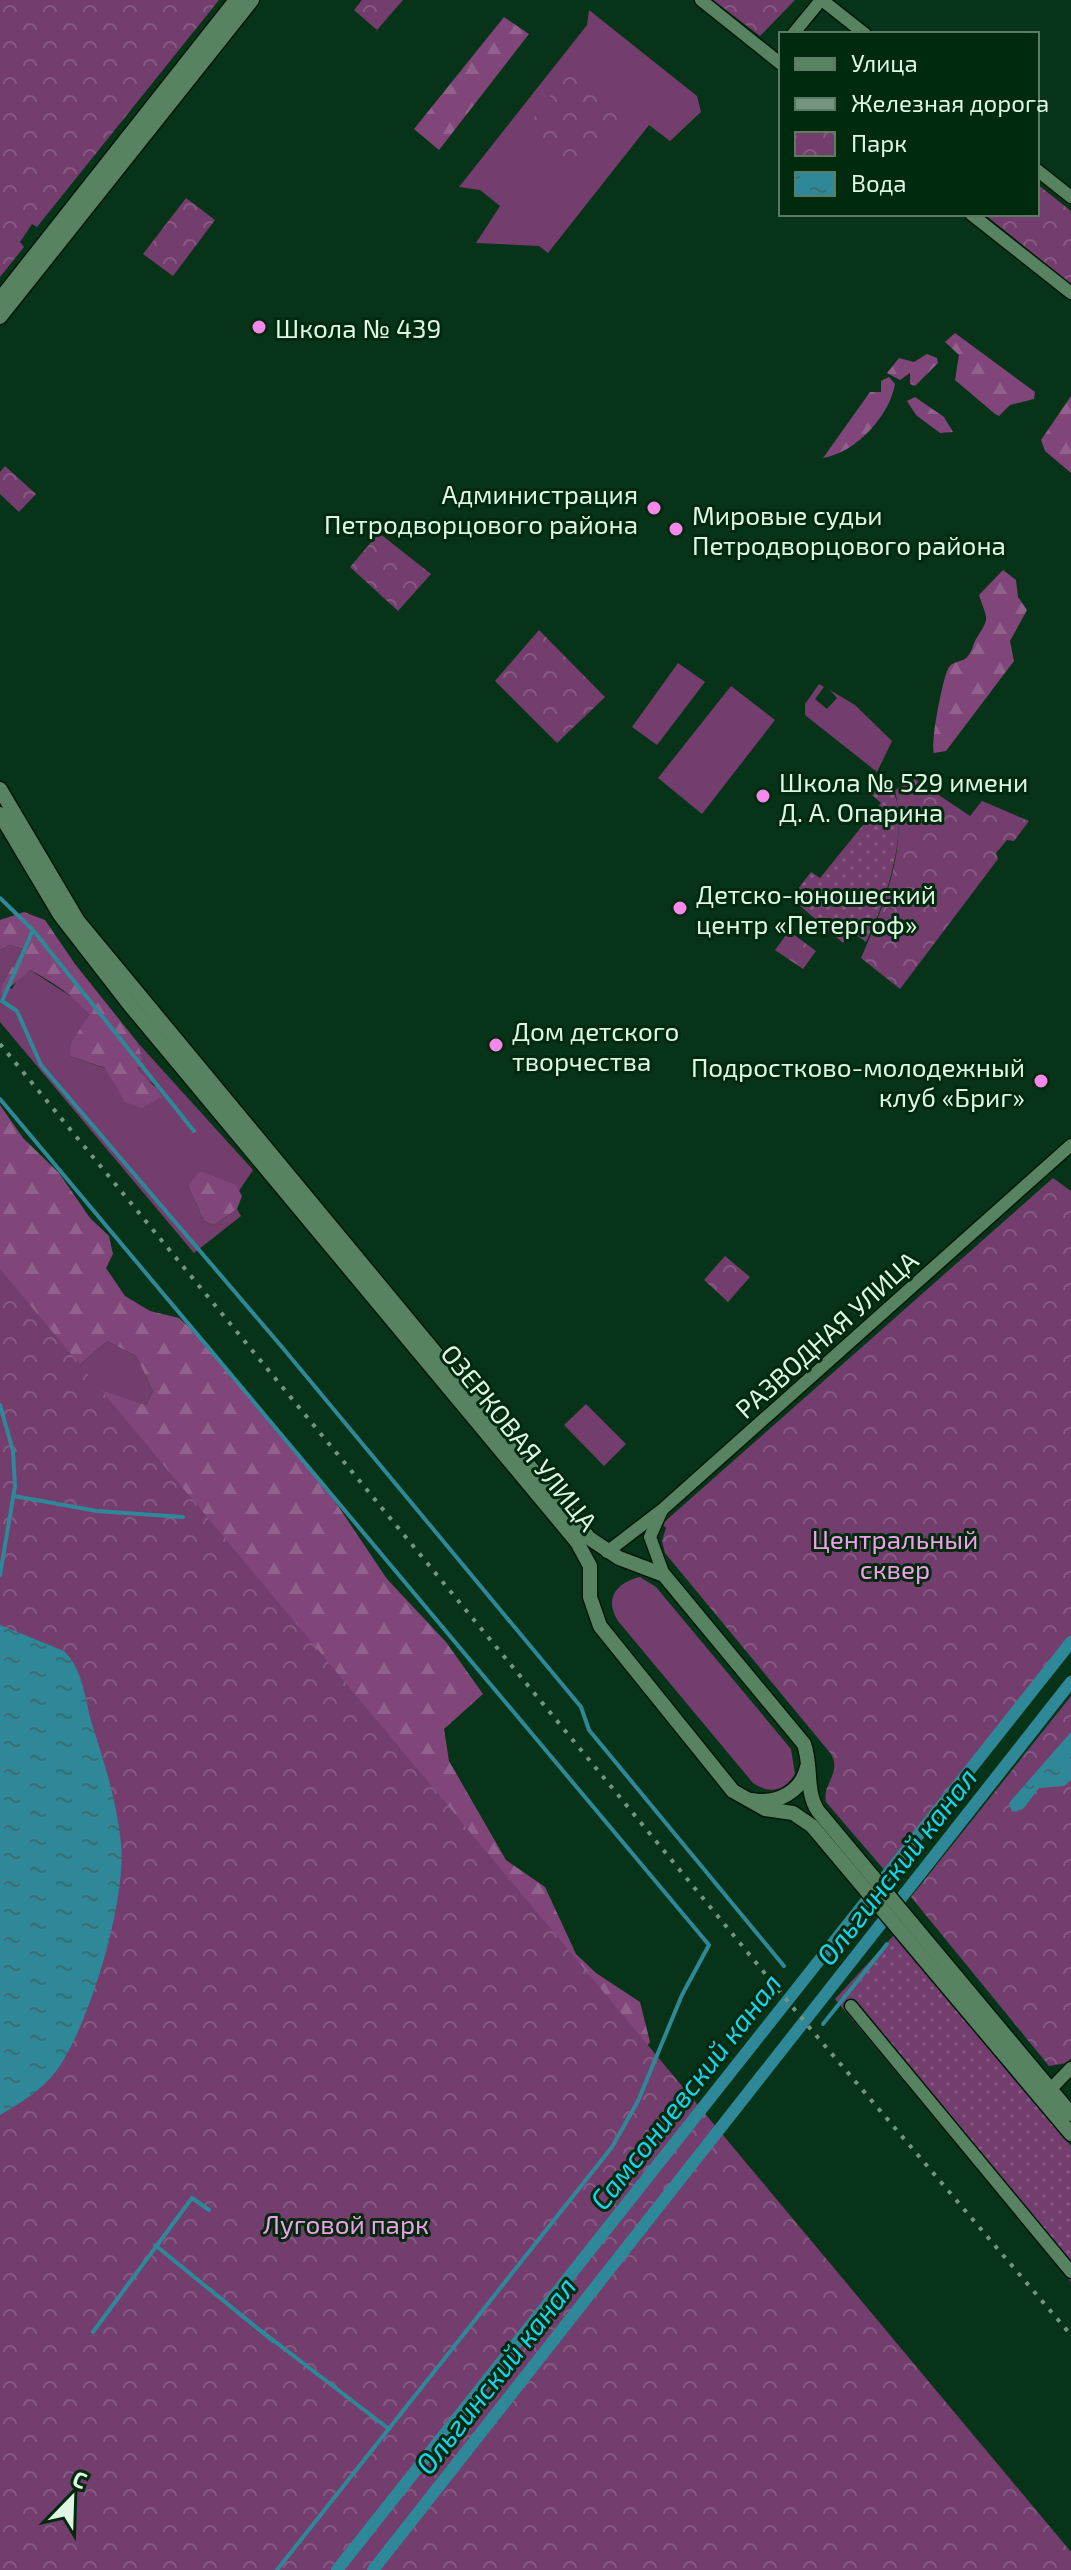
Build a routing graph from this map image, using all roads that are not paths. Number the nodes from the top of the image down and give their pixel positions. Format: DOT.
graph roads {
  1 [pos="236,0"];
  2 [pos="252,0"];
  3 [pos="701,0"];
  4 [pos="822,0"];
  5 [pos="795,32"];
  6 [pos="862,32"];
  7 [pos="779,57"];
  8 [pos="1039,172"];
  9 [pos="1071,197"];
  10 [pos="974,216"];
  11 [pos="1071,293"];
  12 [pos="0,299"];
  13 [pos="0,317"];
  14 [pos="0,789"];
  15 [pos="0,814"];
  16 [pos="1069,1152"];
  17 [pos="663,1509"];
  18 [pos="607,1552"];
  19 [pos="590,1566"];
  20 [pos="664,1575"];
  21 [pos="809,1757"];
  22 [pos="745,1798"];
  23 [pos="863,1875"];
  24 [pos="851,2006"];
  25 [pos="1071,2068"];
  26 [pos="1046,2094"];
  27 [pos="1071,2114"];
  28 [pos="1071,2134"];
  29 [pos="1071,2272"];
  1 -- 12 [label="street"];
  2 -- 13 [label="street"];
  3 -- 7 [label="street"];
  4 -- 5 [label="street"];
  4 -- 6 [label="street"];
  8 -- 9 [label="street"];
  10 -- 11 [label="street"];
  14 -- 18 [label="street, ОЗЕРКОВАЯ УЛИЦА"];
  15 -- 19 [label="street, ОЗЕРКОВАЯ УЛИЦА"];
  16 -- 17 [label="street, РАЗВОДНАЯ УЛИЦА"];
  17 -- 18 [label="street, РАЗВОДНАЯ УЛИЦА"];
  17 -- 20 [label="street, ОЗЕРКОВАЯ УЛИЦА"];
  18 -- 19 [label="street"];
  18 -- 20 [label="street, ОЗЕРКОВАЯ УЛИЦА"];
  19 -- 22 [label="street, ОЗЕРКОВАЯ УЛИЦА"];
  20 -- 21 [label="street, ОЗЕРКОВАЯ УЛИЦА"];
  21 -- 22 [label="street"];
  21 -- 23 [label="street, ОЗЕРКОВАЯ УЛИЦА"];
  22 -- 23 [label="street, ОЗЕРКОВАЯ УЛИЦА"];
  23 -- 26 [label="street, ОЗЕРКОВАЯ УЛИЦА"];
  24 -- 29 [label="street"];
  25 -- 26 [label="street"];
  26 -- 27 [label="street, ОЗЕРКОВАЯ УЛИЦА"];
  26 -- 28 [label="street, ОЗЕРКОВАЯ УЛИЦА"];
}
